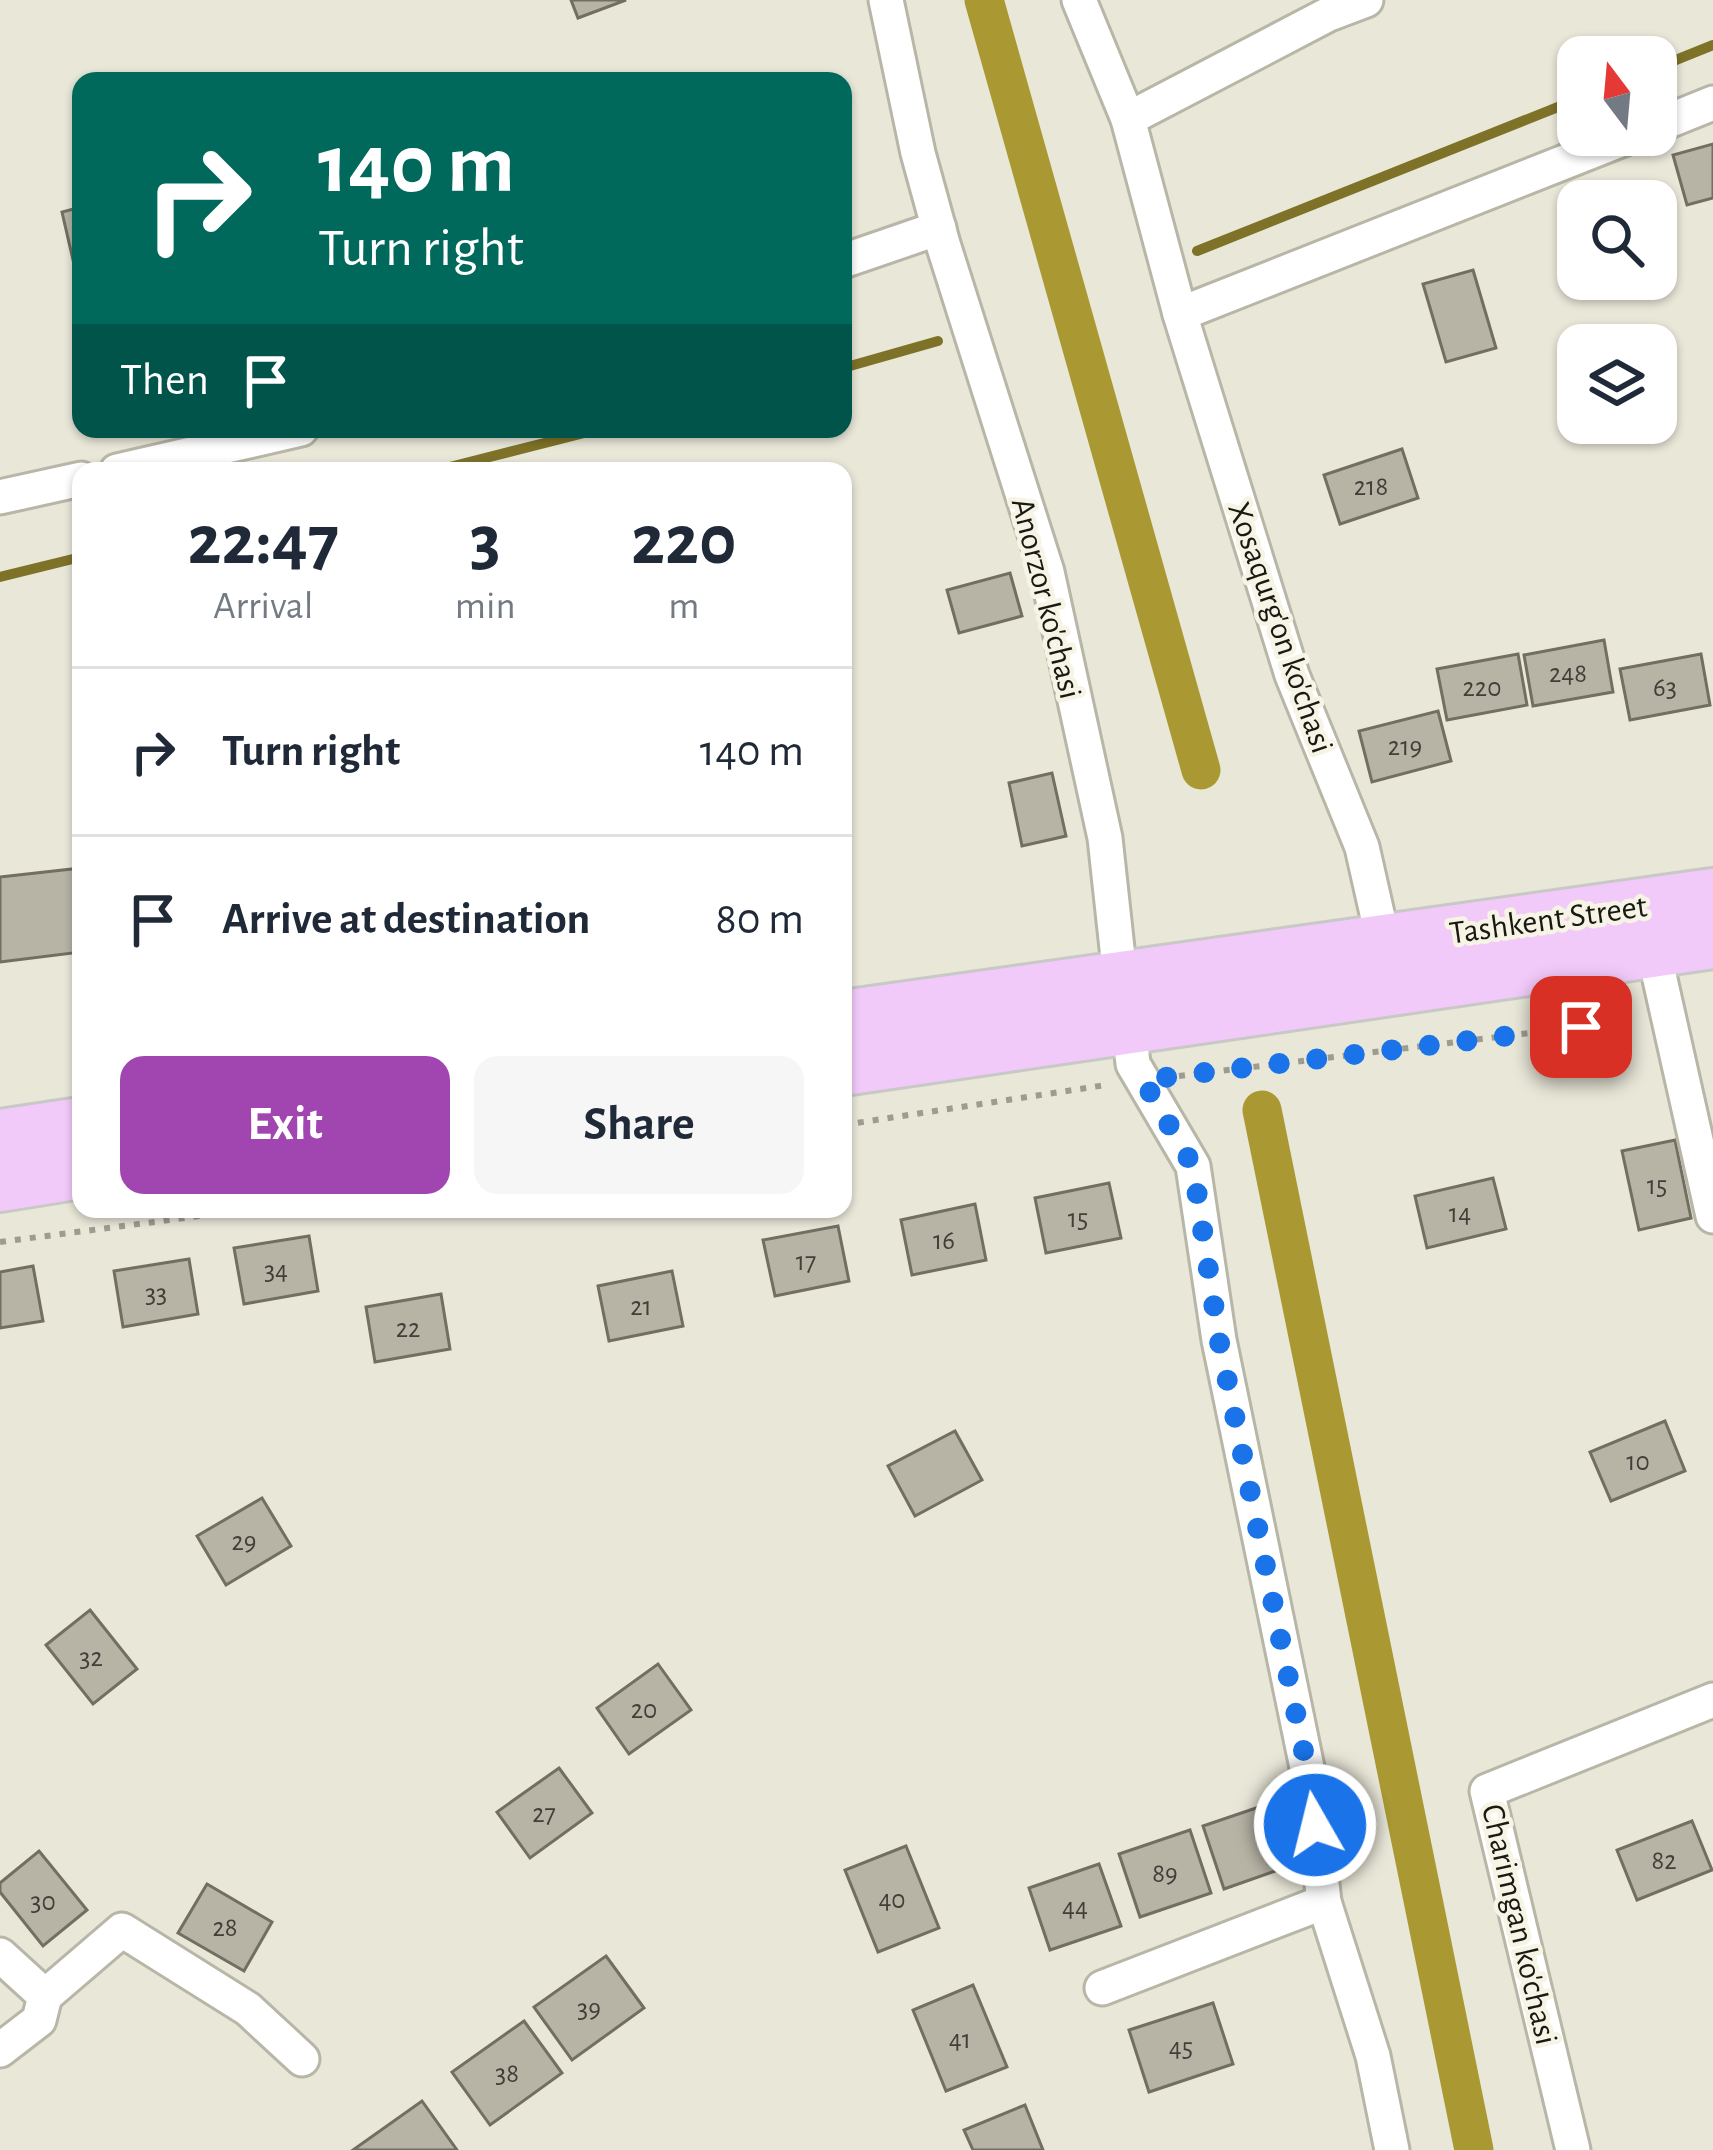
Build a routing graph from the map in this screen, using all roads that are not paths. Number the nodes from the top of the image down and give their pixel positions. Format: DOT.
graph roads {
  1 [pos="886,0"];
  2 [pos="1079,0"];
  3 [pos="1366,0"];
  4 [pos="1713,104"];
  5 [pos="1677,118"];
  6 [pos="1128,119"];
  7 [pos="1580,156"];
  8 [pos="939,228"];
  9 [pos="852,258"];
  10 [pos="1180,314"];
  11 [pos="261,438"];
  12 [pos="156,462"];
  13 [pos="72,481"];
  14 [pos="0,496"];
  15 [pos="1713,896"];
  16 [pos="1713,941"];
  17 [pos="1653,948"];
  18 [pos="1388,963"];
  19 [pos="1124,1001"];
  20 [pos="852,1017"];
  21 [pos="852,1066"];
  22 [pos="72,1127"];
  23 [pos="0,1137"];
  24 [pos="72,1172"];
  25 [pos="0,1184"];
  26 [pos="1713,1216"];
  27 [pos="1713,1700"];
  28 [pos="1324,1902"];
  29 [pos="0,1955"];
  30 [pos="1102,1988"];
  31 [pos="45,1996"];
  32 [pos="0,2050"];
  33 [pos="302,2059"];
  34 [pos="1392,2150"];
  35 [pos="1573,2150"];
  1 -- 8 [label="street, Anorzor ko'chasi"];
  2 -- 6 [label="street, Xosaqurg'on ko'chasi"];
  3 -- 6 [label="street"];
  4 -- 5 [label="street"];
  6 -- 10 [label="street, Xosaqurg'on ko'chasi"];
  7 -- 10 [label="street"];
  8 -- 9 [label="street"];
  8 -- 19 [label="street, Anorzor ko'chasi"];
  10 -- 18 [label="street, Xosaqurg'on ko'chasi"];
  11 -- 12 [label="street"];
  13 -- 14 [label="street"];
  15 -- 18 [label="highway, Tashkent Street"];
  16 -- 17 [label="highway, Tashkent Street"];
  17 -- 18 [label="highway, Tashkent Street"];
  17 -- 26 [label="street"];
  18 -- 19 [label="highway"];
  19 -- 20 [label="highway"];
  19 -- 21 [label="highway"];
  19 -- 28 [label="street, Anorzor ko'chasi"];
  22 -- 23 [label="highway"];
  24 -- 25 [label="highway"];
  27 -- 35 [label="street, Charimgan ko'chasi"];
  28 -- 30 [label="street"];
  28 -- 34 [label="street, Anorzor ko'chasi"];
  29 -- 31 [label="street"];
  31 -- 32 [label="street"];
  31 -- 33 [label="street"];
}
